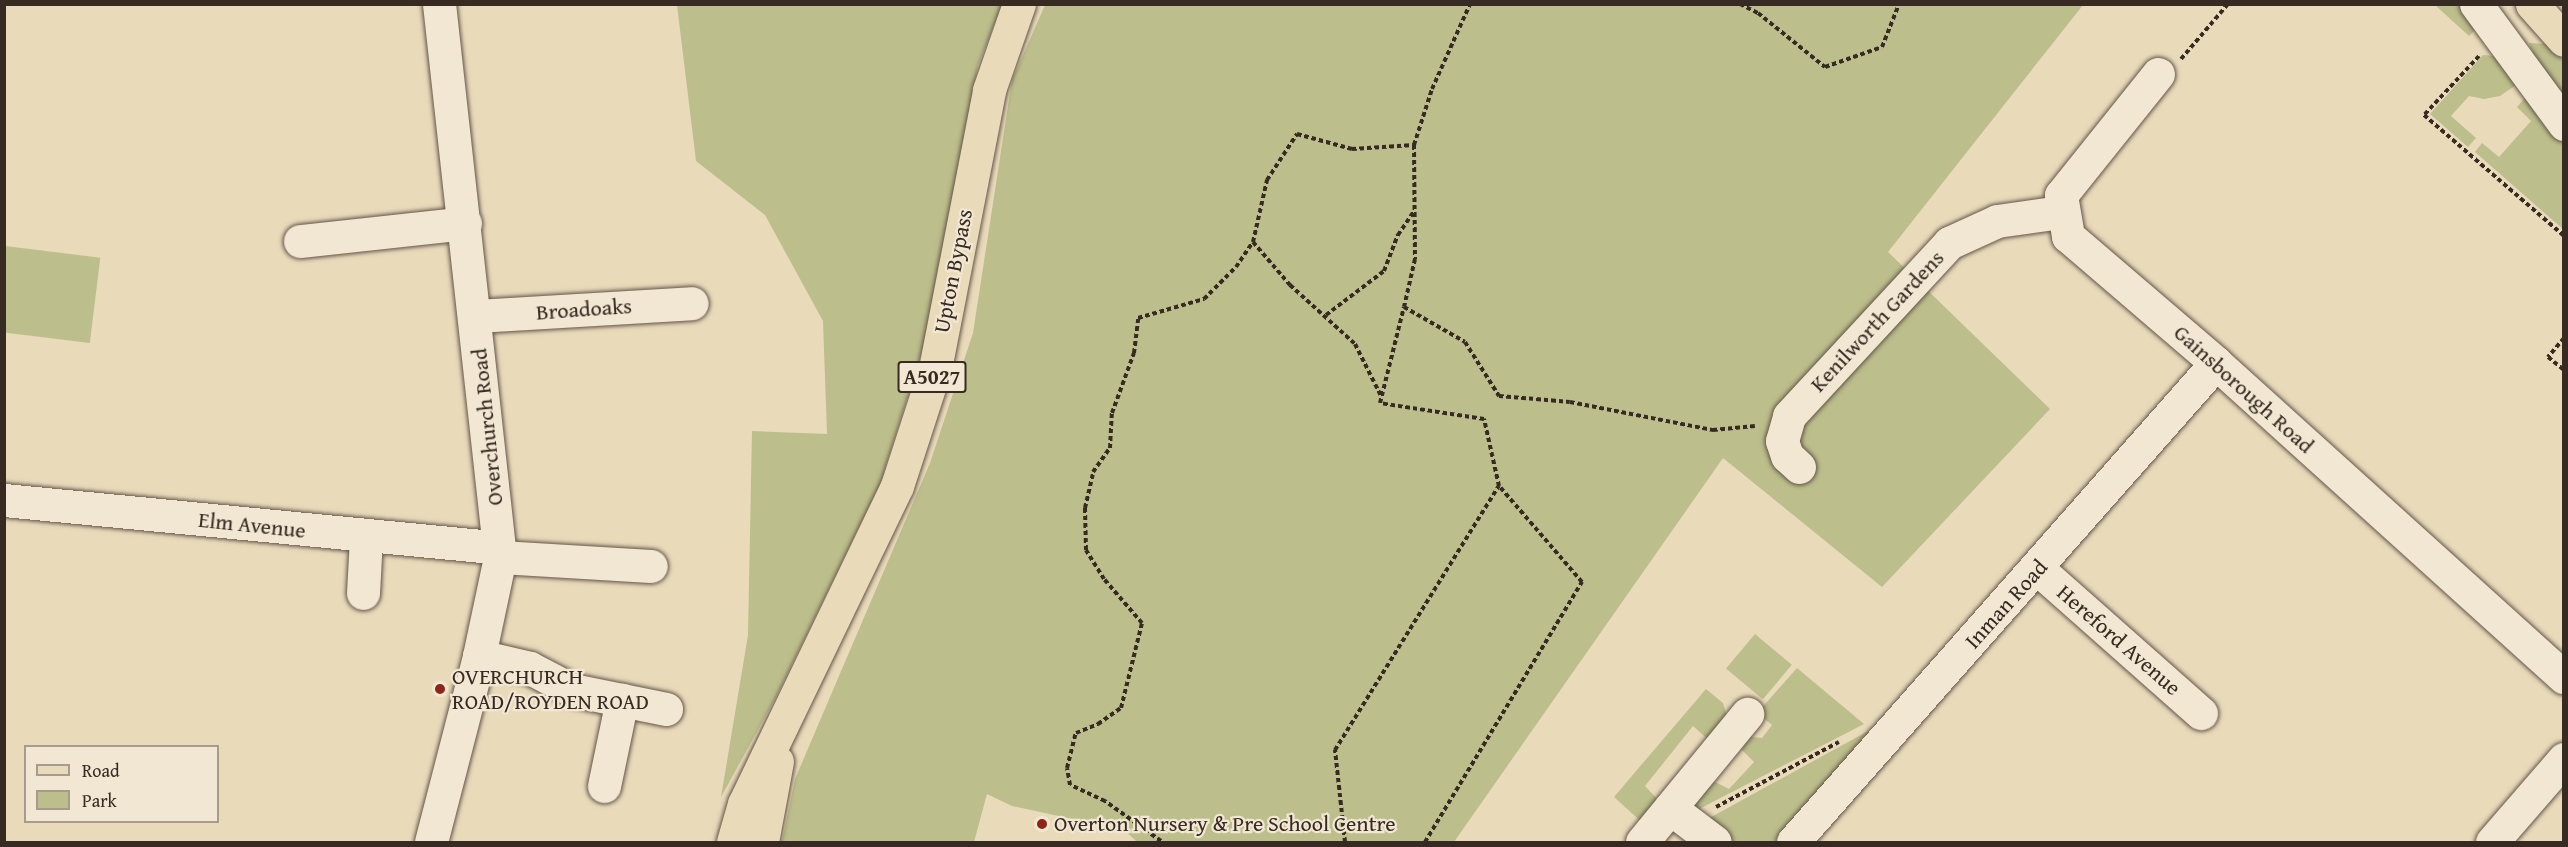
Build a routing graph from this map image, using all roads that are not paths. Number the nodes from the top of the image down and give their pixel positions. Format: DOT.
graph roads {
  1 [pos="439,4"];
  2 [pos="1019,4"];
  3 [pos="2532,4"];
  4 [pos="2553,4"];
  5 [pos="2489,15"];
  6 [pos="2564,20"];
  7 [pos="2564,40"];
  8 [pos="2158,74"];
  9 [pos="2564,124"];
  10 [pos="2061,212"];
  11 [pos="465,223"];
  12 [pos="300,241"];
  13 [pos="692,303"];
  14 [pos="477,316"];
  15 [pos="2216,363"];
  16 [pos="1799,467"];
  17 [pos="4,500"];
  18 [pos="366,537"];
  19 [pos="500,552"];
  20 [pos="651,566"];
  21 [pos="2037,568"];
  22 [pos="363,593"];
  23 [pos="479,656"];
  24 [pos="2564,677"];
  25 [pos="622,700"];
  26 [pos="666,709"];
  27 [pos="2201,712"];
  28 [pos="1748,714"];
  29 [pos="782,730"];
  30 [pos="2564,759"];
  31 [pos="604,786"];
  32 [pos="1693,826"];
  33 [pos="431,843"];
  34 [pos="733,843"];
  35 [pos="762,843"];
  36 [pos="1642,843"];
  37 [pos="1793,843"];
  38 [pos="2492,843"];
  1 -- 11 [label="street, Overchurch Road"];
  2 -- 29 [label="main road, Upton Bypass / A5027"];
  3 -- 7 [label="main road"];
  4 -- 6 [label="main road"];
  5 -- 9 [label="street"];
  8 -- 10 [label="street"];
  10 -- 15 [label="street, Gainsborough Road"];
  10 -- 16 [label="street, Kenilworth Gardens"];
  11 -- 12 [label="street"];
  11 -- 14 [label="street, Overchurch Road"];
  13 -- 14 [label="street, Broadoaks"];
  14 -- 19 [label="street, Overchurch Road"];
  15 -- 21 [label="street, Inman Road"];
  15 -- 24 [label="street, Gainsborough Road"];
  17 -- 18 [label="street, Elm Avenue"];
  18 -- 19 [label="street, Elm Avenue"];
  18 -- 22 [label="street"];
  19 -- 20 [label="street, Elm Avenue"];
  19 -- 23 [label="street, Overchurch Road"];
  21 -- 27 [label="street, Hereford Avenue"];
  21 -- 37 [label="street, Inman Road"];
  23 -- 25 [label="street"];
  23 -- 33 [label="street, Overchurch Road"];
  25 -- 26 [label="street"];
  25 -- 31 [label="street"];
  28 -- 32 [label="street"];
  29 -- 34 [label="main road, Upton Bypass / A5027"];
  29 -- 35 [label="main road, Upton Bypass / A5027"];
  30 -- 38 [label="street"];
  32 -- 36 [label="street"];
}
